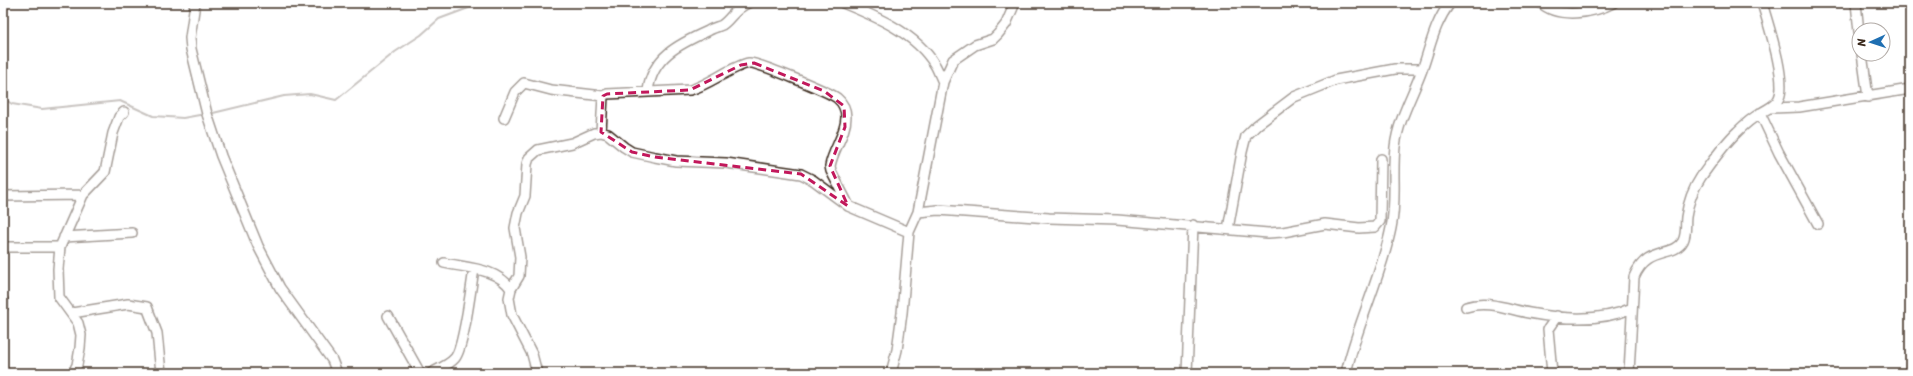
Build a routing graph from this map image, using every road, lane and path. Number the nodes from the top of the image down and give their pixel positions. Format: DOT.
graph roads {
  1 [pos="195,3"];
  2 [pos="748,3"];
  3 [pos="843,3"];
  4 [pos="1015,3"];
  5 [pos="1450,3"];
  6 [pos="1540,3"];
  7 [pos="1613,3"];
  8 [pos="1762,3"];
  9 [pos="1856,3"];
  10 [pos="1603,5"];
  11 [pos="1858,22"];
  12 [pos="1863,62"];
  13 [pos="1422,69"];
  14 [pos="943,82"];
  15 [pos="1910,89"];
  16 [pos="648,91"];
  17 [pos="602,96"];
  18 [pos="1868,97"];
  19 [pos="1772,108"];
  20 [pos="124,112"];
  21 [pos="1760,113"];
  22 [pos="504,118"];
  23 [pos="601,132"];
  24 [pos="1381,159"];
  25 [pos="83,195"];
  26 [pos="3,196"];
  27 [pos="848,206"];
  28 [pos="918,212"];
  29 [pos="1818,224"];
  30 [pos="1193,226"];
  31 [pos="1228,229"];
  32 [pos="909,232"];
  33 [pos="132,233"];
  34 [pos="64,237"];
  35 [pos="3,247"];
  36 [pos="60,247"];
  37 [pos="444,263"];
  38 [pos="474,270"];
  39 [pos="510,289"];
  40 [pos="3,300"];
  41 [pos="3,307"];
  42 [pos="1466,307"];
  43 [pos="1632,308"];
  44 [pos="72,313"];
  45 [pos="388,316"];
  46 [pos="1557,316"];
  47 [pos="73,373"];
  48 [pos="161,373"];
  49 [pos="337,373"];
  50 [pos="420,373"];
  51 [pos="431,373"];
  52 [pos="537,373"];
  53 [pos="891,373"];
  54 [pos="1187,373"];
  55 [pos="1346,373"];
  56 [pos="1552,373"];
  57 [pos="1629,373"];
  1 -- 49 [label="street"];
  2 -- 16 [label="street"];
  3 -- 14 [label="street"];
  4 -- 14 [label="street"];
  5 -- 13 [label="street"];
  6 -- 10 [label="street"];
  7 -- 10 [label="street"];
  8 -- 19 [label="street"];
  9 -- 11 [label="street"];
  12 -- 18 [label="street"];
  13 -- 31 [label="street"];
  13 -- 55 [label="street"];
  14 -- 28 [label="street"];
  15 -- 18 [label="street"];
  16 -- 17 [label="street"];
  16 -- 27 [label="street"];
  17 -- 22 [label="street"];
  17 -- 23 [label="street"];
  18 -- 19 [label="street"];
  19 -- 21 [label="street"];
  20 -- 25 [label="street"];
  21 -- 29 [label="street"];
  21 -- 43 [label="street"];
  23 -- 27 [label="street"];
  23 -- 39 [label="street"];
  24 -- 31 [label="street"];
  25 -- 26 [label="street"];
  25 -- 34 [label="street"];
  27 -- 32 [label="street"];
  28 -- 30 [label="street"];
  28 -- 32 [label="street"];
  30 -- 31 [label="street"];
  30 -- 54 [label="street"];
  32 -- 53 [label="street"];
  33 -- 34 [label="street"];
  34 -- 36 [label="street"];
  35 -- 36 [label="street"];
  36 -- 44 [label="street"];
  37 -- 38 [label="street"];
  38 -- 39 [label="street"];
  38 -- 51 [label="street"];
  39 -- 52 [label="street"];
  40 -- 41 [label="street"];
  42 -- 46 [label="street"];
  43 -- 46 [label="street"];
  43 -- 57 [label="street"];
  44 -- 47 [label="street"];
  44 -- 48 [label="street"];
  45 -- 50 [label="street"];
  46 -- 56 [label="street"];
}
